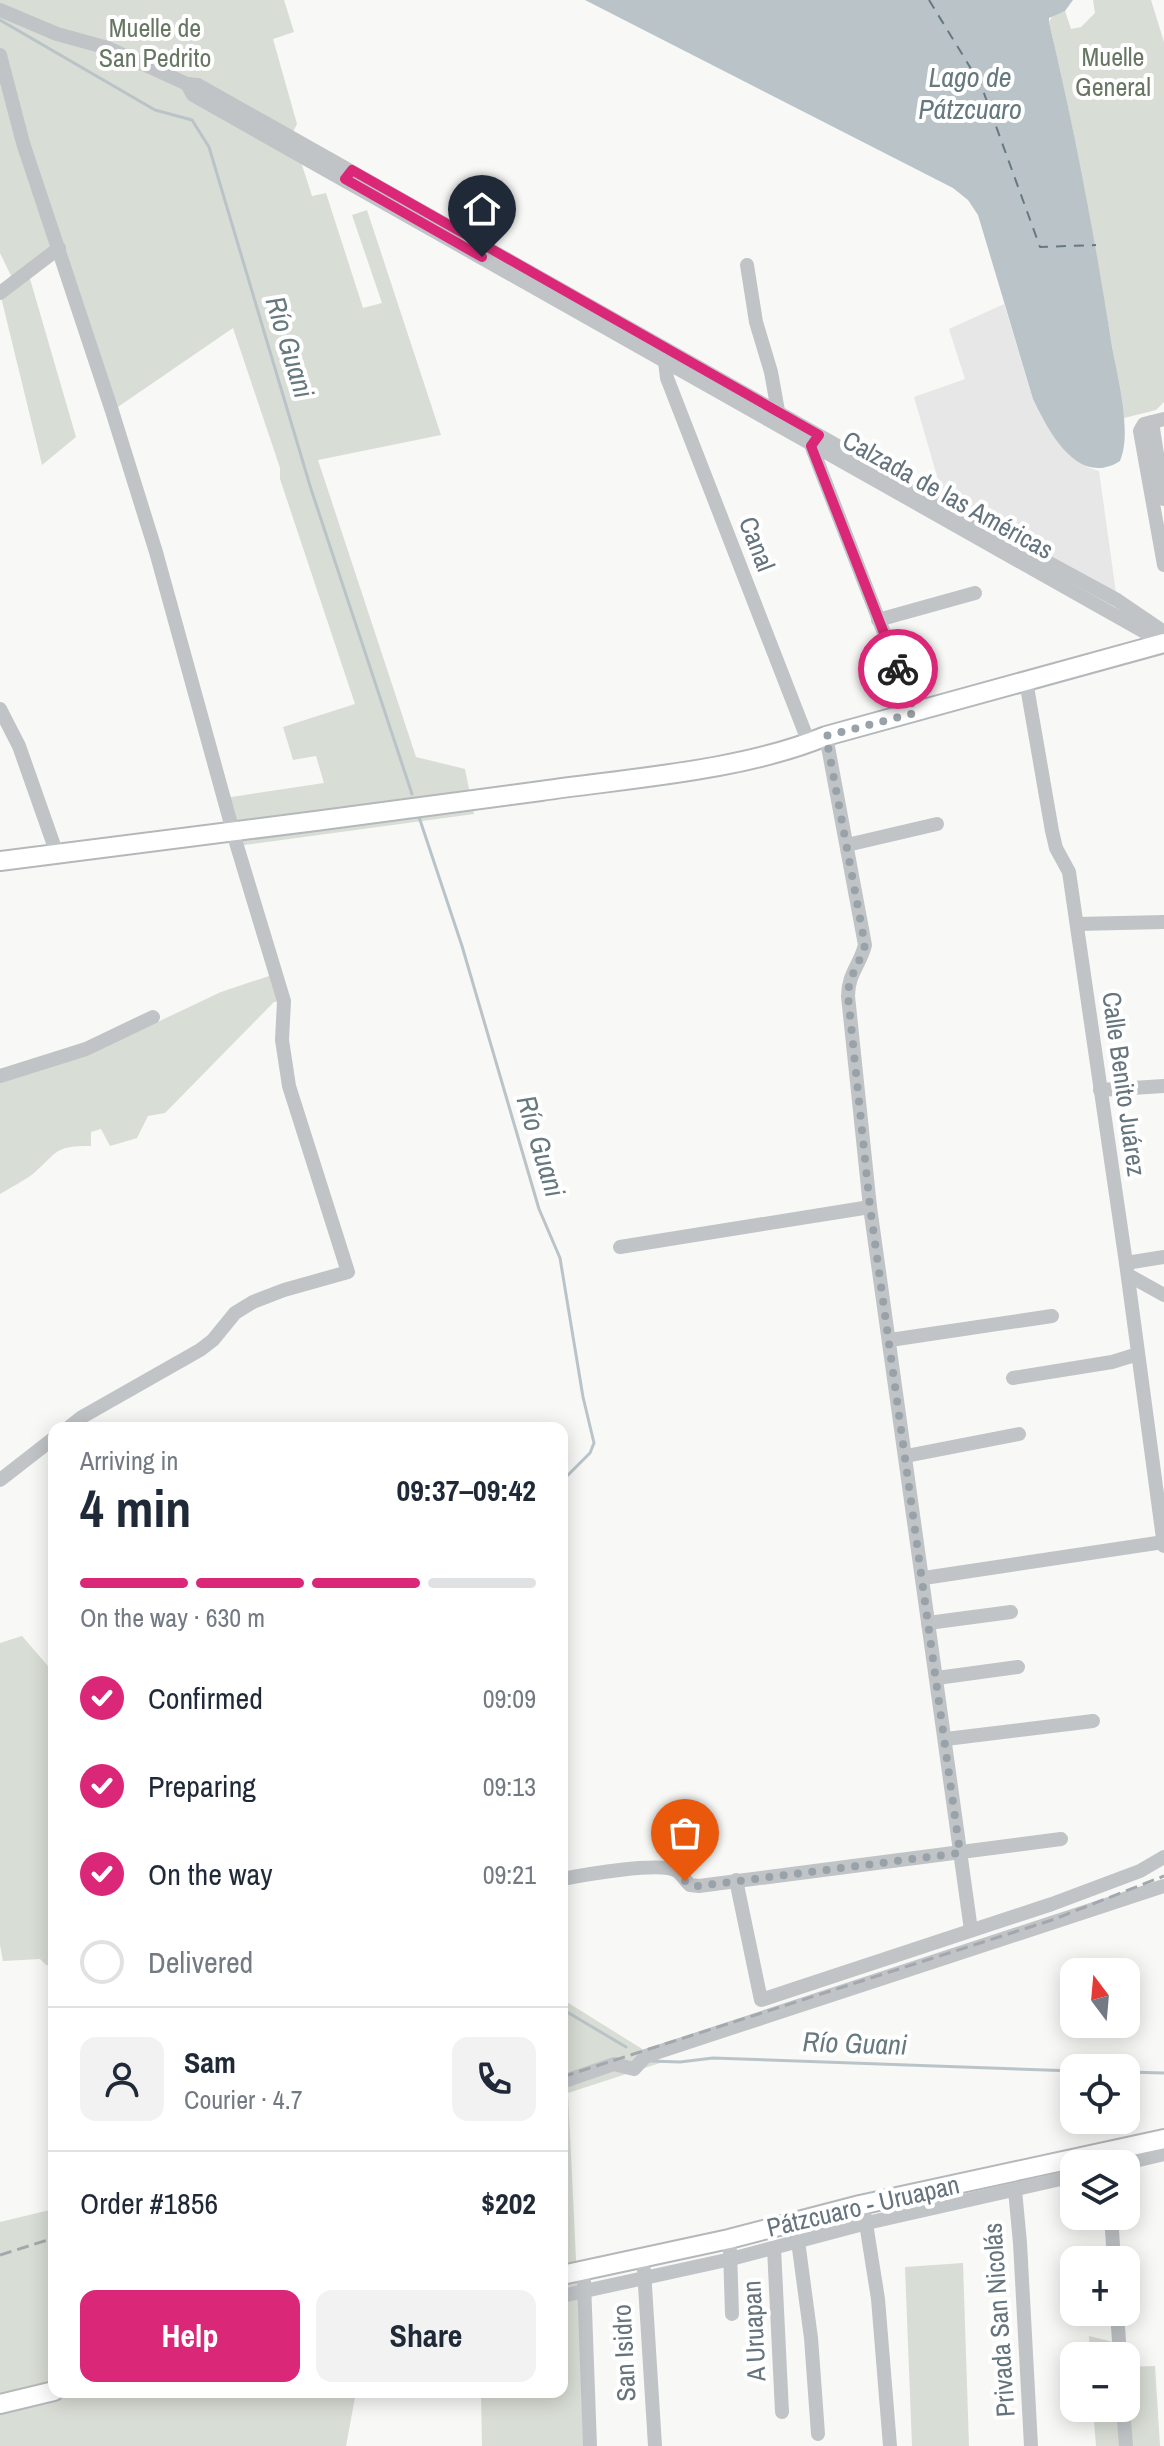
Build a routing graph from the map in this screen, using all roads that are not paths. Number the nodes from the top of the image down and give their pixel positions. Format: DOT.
graph roads {
  1 [pos="0,10"];
  2 [pos="0,55"];
  3 [pos="59,248"];
  4 [pos="747,265"];
  5 [pos="0,293"];
  6 [pos="567,300"];
  7 [pos="665,362"];
  8 [pos="778,411"];
  9 [pos="1158,420"];
  10 [pos="815,440"];
  11 [pos="1164,499"];
  12 [pos="1162,538"];
  13 [pos="1164,565"];
  14 [pos="975,593"];
  15 [pos="878,620"];
  16 [pos="1164,632"];
  17 [pos="1164,643"];
  18 [pos="1026,681"];
  19 [pos="0,709"];
  20 [pos="915,713"];
  21 [pos="817,740"];
  22 [pos="937,824"];
  23 [pos="234,832"];
  24 [pos="847,845"];
  25 [pos="57,854"];
  26 [pos="0,861"];
  27 [pos="1164,922"];
  28 [pos="1077,924"];
  29 [pos="153,1017"];
  30 [pos="0,1076"];
  31 [pos="1164,1086"];
  32 [pos="1100,1090"];
  33 [pos="870,1207"];
  34 [pos="620,1247"];
  35 [pos="1164,1257"];
  36 [pos="1127,1269"];
  37 [pos="1164,1295"];
  38 [pos="1052,1316"];
  39 [pos="890,1340"];
  40 [pos="1138,1354"];
  41 [pos="1013,1378"];
  42 [pos="76,1422"];
  43 [pos="1019,1434"];
  44 [pos="48,1443"];
  45 [pos="906,1456"];
  46 [pos="0,1480"];
  47 [pos="1164,1544"];
  48 [pos="924,1578"];
  49 [pos="1011,1612"];
  50 [pos="928,1623"];
  51 [pos="1018,1667"];
  52 [pos="937,1678"];
  53 [pos="1093,1721"];
  54 [pos="946,1739"];
  55 [pos="1061,1839"];
  56 [pos="960,1853"];
  57 [pos="1164,1857"];
  58 [pos="568,1878"];
  59 [pos="736,1880"];
  60 [pos="1164,1886"];
  61 [pos="971,1930"];
  62 [pos="568,2080"];
  63 [pos="1164,2139"];
  64 [pos="1164,2154"];
  65 [pos="1140,2160"];
  66 [pos="1060,2179"];
  67 [pos="1015,2190"];
  68 [pos="864,2214"];
  69 [pos="729,2239"];
  70 [pos="798,2241"];
  71 [pos="774,2248"];
  72 [pos="643,2257"];
  73 [pos="731,2259"];
  74 [pos="584,2270"];
  75 [pos="568,2274"];
  76 [pos="644,2278"];
  77 [pos="583,2290"];
  78 [pos="568,2294"];
  79 [pos="732,2314"];
  80 [pos="48,2392"];
  81 [pos="0,2404"];
  82 [pos="782,2412"];
  83 [pos="1124,2422"];
  84 [pos="818,2434"];
  85 [pos="590,2446"];
  86 [pos="655,2446"];
  87 [pos="890,2446"];
  88 [pos="1031,2446"];
  89 [pos="1126,2446"];
  1 -- 6 [label="street, Calzada de las Américas"];
  2 -- 3 [label="street"];
  3 -- 5 [label="street"];
  3 -- 23 [label="street"];
  4 -- 8 [label="street"];
  6 -- 7 [label="street, Calzada de las Américas"];
  6 -- 8 [label="street, Calzada de las Américas"];
  7 -- 10 [label="street, Calzada de las Américas"];
  7 -- 21 [label="street, Canal"];
  8 -- 10 [label="street, Calzada de las Américas"];
  9 -- 11 [label="street"];
  9 -- 12 [label="street"];
  10 -- 15 [label="street"];
  10 -- 16 [label="street, Calzada de las Américas"];
  10 -- 17 [label="street, Calzada de las Américas"];
  12 -- 13 [label="street"];
  14 -- 15 [label="street"];
  15 -- 20 [label="street"];
  17 -- 18 [label="main road"];
  18 -- 20 [label="main road"];
  18 -- 28 [label="street, Calle Benito Juárez"];
  19 -- 25 [label="street"];
  20 -- 21 [label="main road"];
  21 -- 23 [label="main road"];
  21 -- 24 [label="street, Canal"];
  22 -- 24 [label="street"];
  23 -- 25 [label="main road"];
  23 -- 42 [label="street"];
  24 -- 33 [label="street, Canal"];
  25 -- 26 [label="main road"];
  27 -- 28 [label="street"];
  28 -- 32 [label="street, Calle Benito Juárez"];
  29 -- 30 [label="street"];
  31 -- 32 [label="street"];
  32 -- 36 [label="street, Calle Benito Juárez"];
  33 -- 34 [label="street"];
  33 -- 39 [label="street, Canal"];
  35 -- 36 [label="street"];
  36 -- 37 [label="street"];
  36 -- 40 [label="street, Calle Benito Juárez"];
  38 -- 39 [label="street"];
  39 -- 45 [label="street, Canal"];
  40 -- 41 [label="street"];
  40 -- 47 [label="street, Calle Benito Juárez"];
  43 -- 45 [label="street"];
  44 -- 46 [label="street"];
  45 -- 48 [label="street, Canal"];
  47 -- 48 [label="street"];
  48 -- 50 [label="street, Canal"];
  49 -- 50 [label="street"];
  50 -- 52 [label="street, Canal"];
  51 -- 52 [label="street"];
  52 -- 54 [label="street, Canal"];
  53 -- 54 [label="street"];
  54 -- 56 [label="street, Canal"];
  55 -- 56 [label="street"];
  56 -- 59 [label="street"];
  56 -- 61 [label="street, Canal"];
  57 -- 61 [label="street"];
  58 -- 59 [label="street"];
  59 -- 61 [label="street"];
  60 -- 62 [label="street"];
  63 -- 68 [label="main road, Pátzcuaro - Uruapan"];
  64 -- 65 [label="street"];
  66 -- 67 [label="street"];
  67 -- 68 [label="street"];
  67 -- 88 [label="street, Privada San Nicolás"];
  68 -- 69 [label="main road, Pátzcuaro - Uruapan"];
  68 -- 70 [label="street"];
  68 -- 87 [label="street"];
  69 -- 72 [label="main road, Pátzcuaro - Uruapan"];
  69 -- 73 [label="street"];
  70 -- 71 [label="street"];
  70 -- 84 [label="street"];
  71 -- 73 [label="street"];
  71 -- 82 [label="street, A Uruapan"];
  72 -- 74 [label="main road, Pátzcuaro - Uruapan"];
  72 -- 76 [label="street, San Isidro"];
  73 -- 76 [label="street"];
  73 -- 79 [label="street"];
  74 -- 75 [label="main road, Pátzcuaro - Uruapan"];
  74 -- 77 [label="street"];
  76 -- 77 [label="street"];
  76 -- 86 [label="street, San Isidro"];
  77 -- 78 [label="street"];
  77 -- 85 [label="street"];
  80 -- 81 [label="main road"];
  83 -- 89 [label="street"];
}
